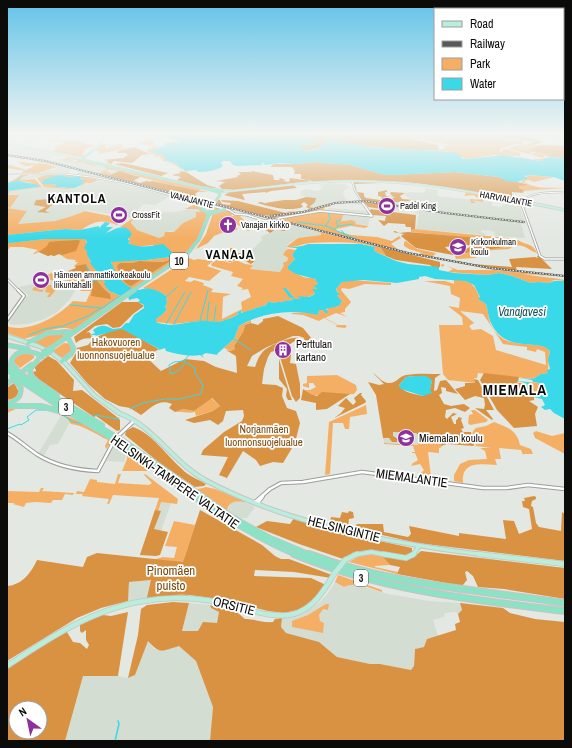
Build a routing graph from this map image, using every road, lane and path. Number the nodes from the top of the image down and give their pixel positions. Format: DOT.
graph roads {
  1 [pos="128,170"];
  2 [pos="7,174"];
  3 [pos="353,181"];
  4 [pos="220,191"];
  5 [pos="565,192"];
  6 [pos="522,202"];
  7 [pos="202,204"];
  8 [pos="225,209"];
  9 [pos="203,210"];
  10 [pos="565,210"];
  11 [pos="210,212"];
  12 [pos="565,259"];
  13 [pos="7,279"];
  14 [pos="107,308"];
  15 [pos="7,320"];
  16 [pos="75,331"];
  17 [pos="62,332"];
  18 [pos="7,336"];
  19 [pos="67,337"];
  20 [pos="60,343"];
  21 [pos="70,343"];
  22 [pos="7,344"];
  23 [pos="30,344"];
  24 [pos="52,348"];
  25 [pos="41,356"];
  26 [pos="61,360"];
  27 [pos="7,365"];
  28 [pos="7,369"];
  29 [pos="7,373"];
  30 [pos="16,376"];
  31 [pos="7,383"];
  32 [pos="69,404"];
  33 [pos="7,405"];
  34 [pos="82,420"];
  35 [pos="135,422"];
  36 [pos="7,433"];
  37 [pos="113,435"];
  38 [pos="121,441"];
  39 [pos="565,489"];
  40 [pos="257,503"];
  41 [pos="419,546"];
  42 [pos="565,564"];
  43 [pos="565,603"];
  44 [pos="565,611"];
  45 [pos="7,666"];
  1 -- 4 [label="highway, HARVIALANTIE"];
  2 -- 7 [label="street, VANAJANTIE"];
  3 -- 4 [label="main road, HARVIALANTIE"];
  3 -- 6 [label="main road, HARVIALANTIE"];
  3 -- 8 [label="street, VANAJANTIE"];
  4 -- 11 [label="highway, 10, bridge"];
  5 -- 6 [label="street"];
  6 -- 10 [label="main road, HARVIALANTIE"];
  6 -- 12 [label="street"];
  7 -- 8 [label="street, VANAJANTIE"];
  7 -- 9 [label="highway"];
  8 -- 11 [label="highway"];
  9 -- 11 [label="highway"];
  9 -- 11 [label="highway"];
  11 -- 14 [label="highway, 10"];
  13 -- 15 [label="street"];
  14 -- 16 [label="highway, 10"];
  14 -- 19 [label="highway, 10"];
  16 -- 17 [label="highway"];
  16 -- 19 [label="highway, 10"];
  17 -- 19 [label="highway"];
  17 -- 23 [label="highway"];
  18 -- 23 [label="main road, HELSINGINTIE"];
  19 -- 20 [label="highway, 10"];
  19 -- 21 [label="highway"];
  19 -- 24 [label="highway, 10"];
  20 -- 21 [label="highway"];
  20 -- 24 [label="highway, 10"];
  21 -- 26 [label="highway"];
  22 -- 25 [label="highway"];
  23 -- 26 [label="main road, HELSINGINTIE"];
  24 -- 25 [label="highway, 10, bridge"];
  25 -- 30 [label="highway"];
  25 -- 31 [label="highway, 10"];
  25 -- 32 [label="highway"];
  26 -- 35 [label="main road, HELSINGINTIE"];
  27 -- 30 [label="highway, HELSINKI-TAMPERE VALTATIE / 3"];
  28 -- 30 [label="highway, HELSINKI-TAMPERE VALTATIE / 3"];
  29 -- 30 [label="highway"];
  30 -- 32 [label="highway"];
  30 -- 33 [label="highway"];
  30 -- 34 [label="highway, HELSINKI-TAMPERE VALTATIE / 3"];
  30 -- 37 [label="highway, HELSINKI-TAMPERE VALTATIE / 3"];
  32 -- 37 [label="highway"];
  33 -- 34 [label="highway"];
  34 -- 37 [label="highway, HELSINKI-TAMPERE VALTATIE / 3"];
  35 -- 36 [label="street"];
  35 -- 40 [label="main road, HELSINGINTIE"];
  37 -- 38 [label="highway, HELSINKI-TAMPERE VALTATIE / 3, bridge"];
  38 -- 43 [label="highway, HELSINKI-TAMPERE VALTATIE / 3"];
  38 -- 44 [label="highway, HELSINKI-TAMPERE VALTATIE / 3"];
  39 -- 40 [label="street, MIEMALANTIE"];
  40 -- 41 [label="main road, HELSINGINTIE"];
  41 -- 42 [label="main road, HELSINGINTIE"];
  41 -- 45 [label="main road, ORSITIE, bridge"];
}
